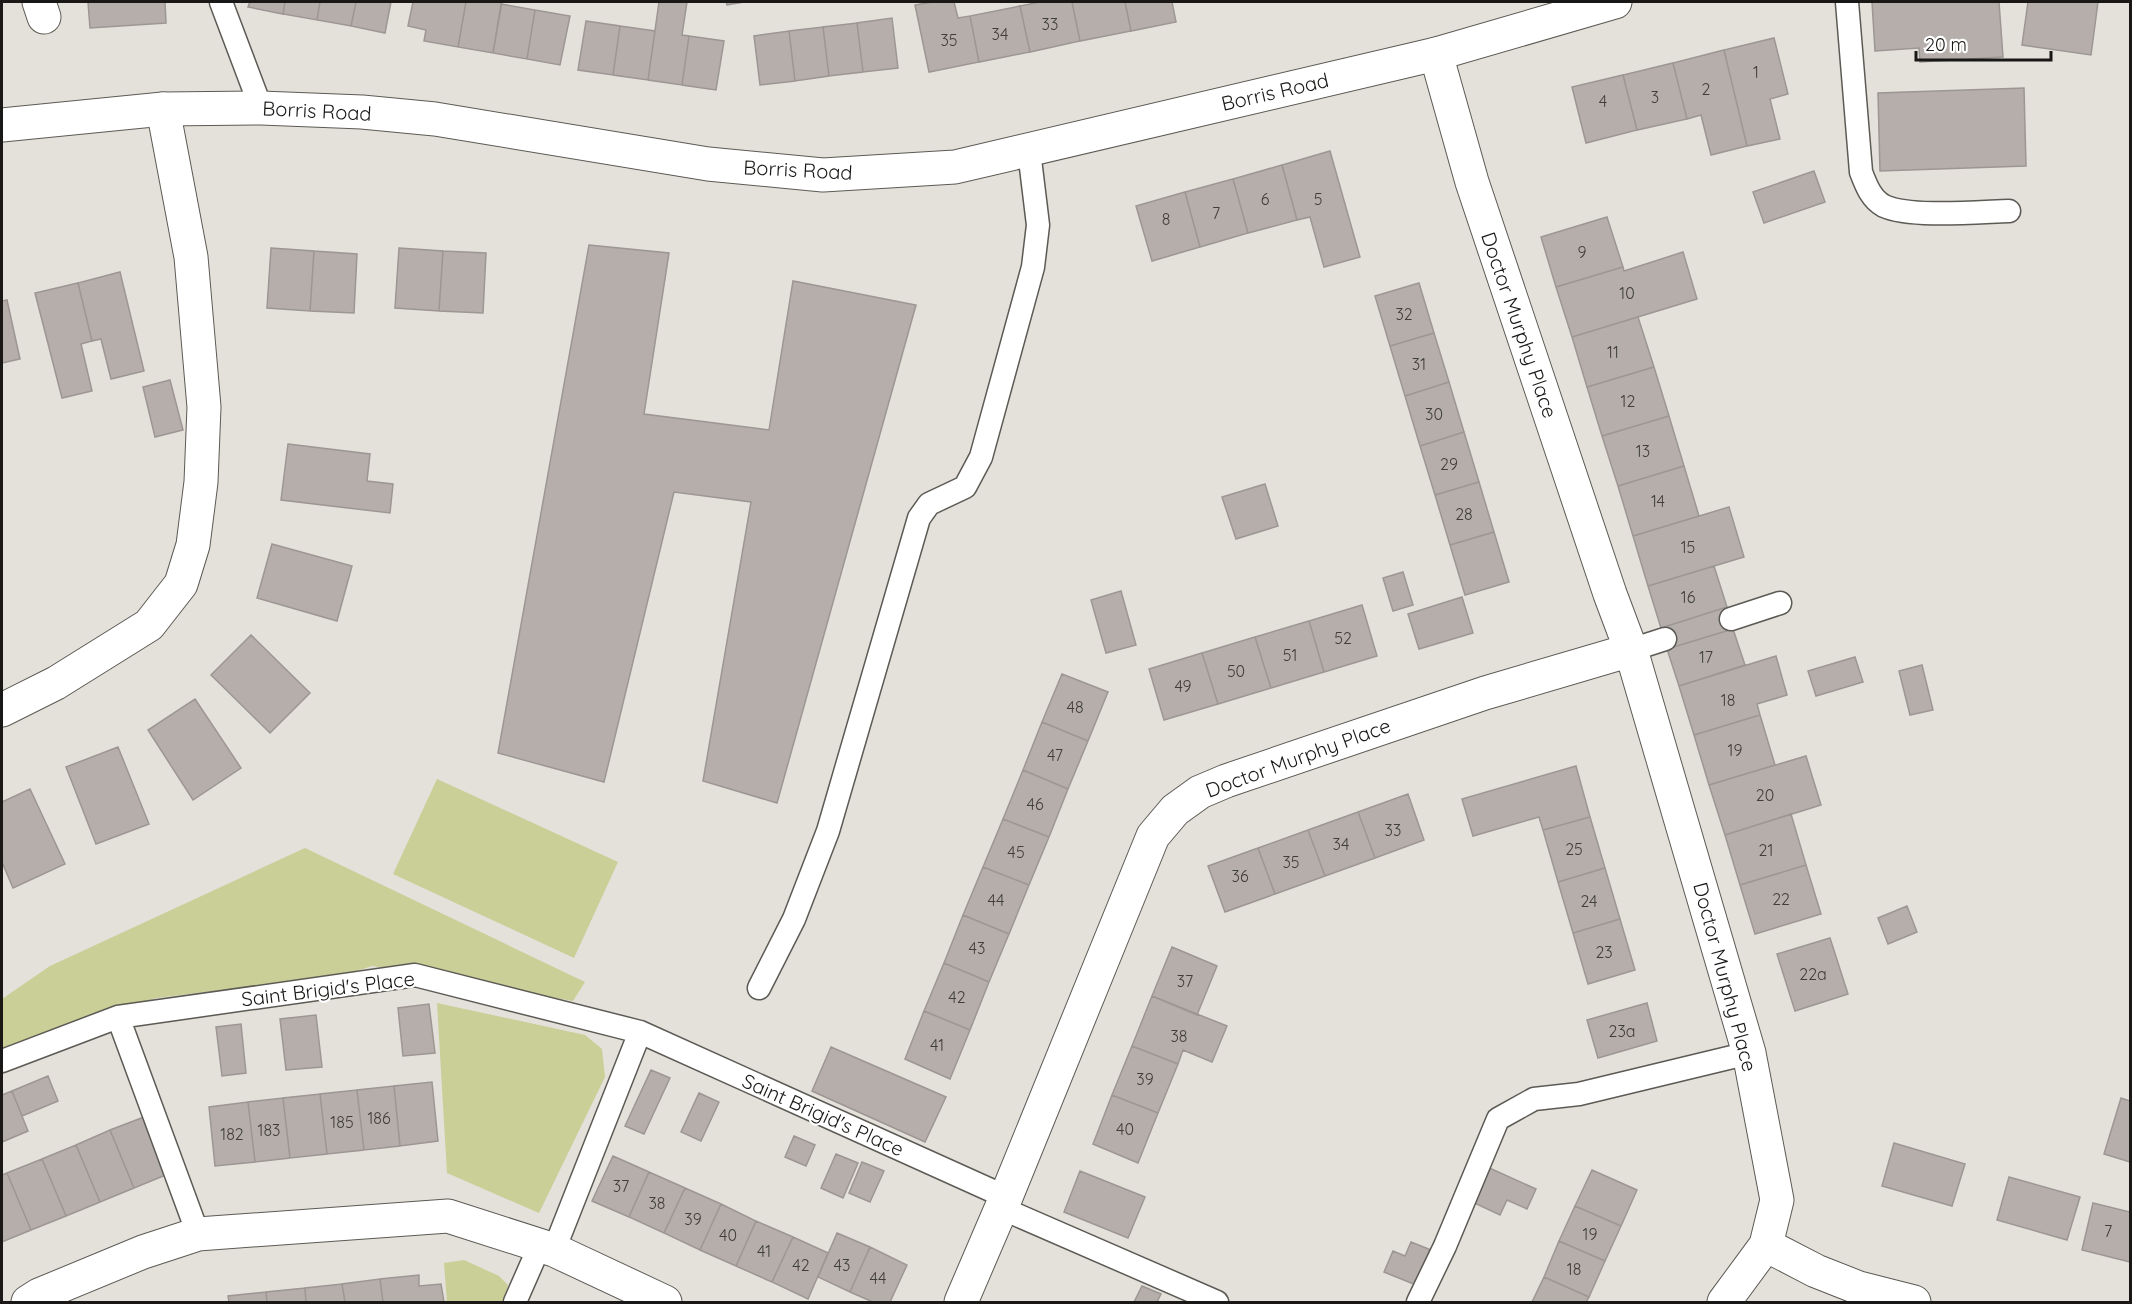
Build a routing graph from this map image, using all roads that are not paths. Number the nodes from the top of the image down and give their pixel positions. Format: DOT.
graph roads {
  1 [pos="221,2"];
  2 [pos="1615,2"];
  3 [pos="1847,2"];
  4 [pos="1436,54"];
  5 [pos="261,108"];
  6 [pos="163,109"];
  7 [pos="2,125"];
  8 [pos="1029,151"];
  9 [pos="2009,211"];
  10 [pos="1780,603"];
  11 [pos="1731,619"];
  12 [pos="1665,639"];
  13 [pos="1631,650"];
  14 [pos="2,710"];
  15 [pos="759,988"];
  16 [pos="118,1017"];
  17 [pos="640,1032"];
  18 [pos="1749,1053"];
  19 [pos="2,1061"];
  20 [pos="1008,1192"];
  21 [pos="198,1234"];
  22 [pos="1766,1245"];
  23 [pos="547,1248"];
  24 [pos="28,1302"];
  25 [pos="515,1302"];
  26 [pos="666,1302"];
  27 [pos="961,1302"];
  28 [pos="1217,1302"];
  29 [pos="1418,1302"];
  30 [pos="1724,1302"];
  31 [pos="1914,1302"];
  1 -- 5 [label="lane"];
  2 -- 4 [label="street, Borris Road"];
  3 -- 9 [label="lane"];
  4 -- 8 [label="street, Borris Road"];
  4 -- 13 [label="street, Doctor Murphy Place"];
  5 -- 6 [label="street, Borris Road"];
  5 -- 8 [label="street, Borris Road"];
  6 -- 7 [label="street, Borris Road"];
  6 -- 14 [label="street"];
  8 -- 15 [label="lane"];
  10 -- 11 [label="lane"];
  12 -- 13 [label="lane"];
  13 -- 18 [label="street, Doctor Murphy Place"];
  13 -- 20 [label="street, Doctor Murphy Place"];
  16 -- 17 [label="lane, Saint Brigid's Place"];
  16 -- 19 [label="lane, Saint Brigid's Place"];
  16 -- 21 [label="lane"];
  17 -- 20 [label="lane, Saint Brigid's Place"];
  17 -- 23 [label="lane"];
  18 -- 22 [label="street, Doctor Murphy Place"];
  18 -- 29 [label="lane"];
  20 -- 27 [label="street"];
  20 -- 28 [label="lane, Saint Brigid's Place"];
  21 -- 23 [label="street"];
  21 -- 24 [label="street"];
  22 -- 30 [label="street"];
  22 -- 31 [label="street"];
  23 -- 25 [label="lane"];
  23 -- 26 [label="street"];
}
